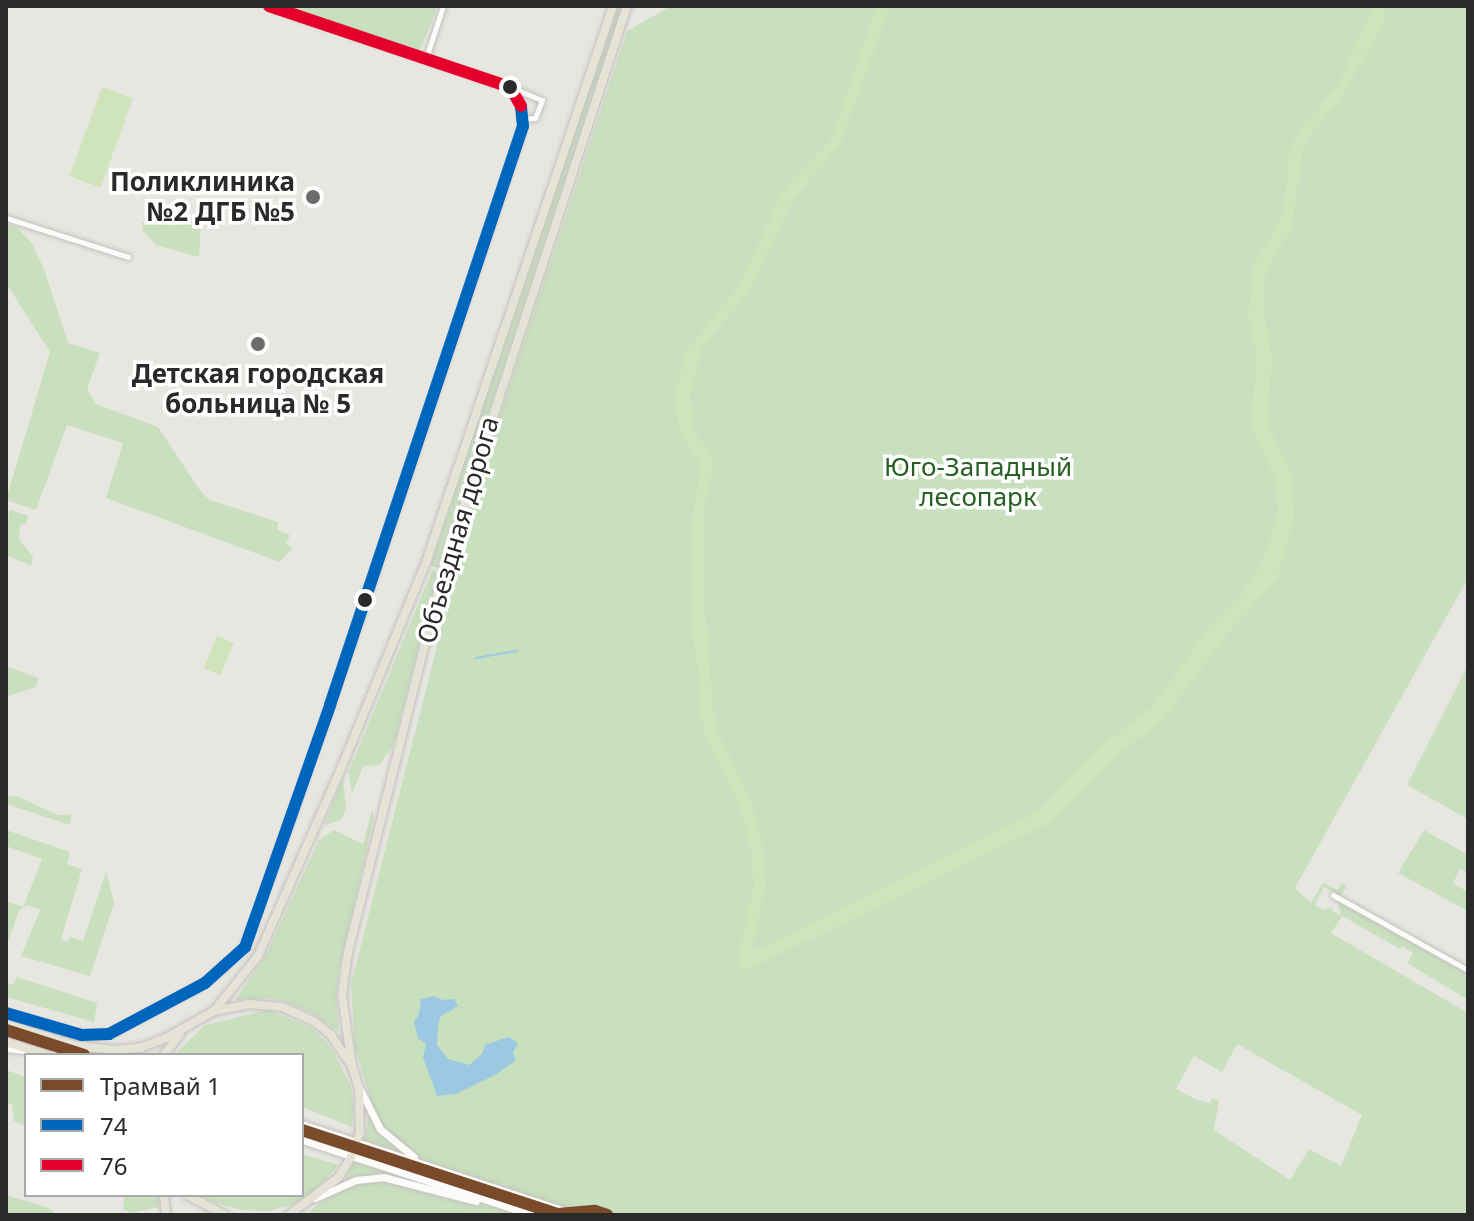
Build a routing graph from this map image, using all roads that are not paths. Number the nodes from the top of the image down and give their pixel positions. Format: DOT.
graph roads {
  1 [pos="269,6"];
  2 [pos="443,6"];
  3 [pos="613,6"];
  4 [pos="627,6"];
  5 [pos="426,58"];
  6 [pos="510,87"];
  7 [pos="523,119"];
  8 [pos="6,218"];
  9 [pos="128,257"];
  10 [pos="1333,895"];
  11 [pos="1468,970"];
  12 [pos="214,1011"];
  13 [pos="6,1013"];
  14 [pos="6,1024"];
  15 [pos="186,1028"];
  16 [pos="6,1042"];
  17 [pos="71,1045"];
  18 [pos="6,1049"];
  19 [pos="36,1053"];
  20 [pos="41,1053"];
  21 [pos="97,1053"];
  22 [pos="166,1053"];
  23 [pos="352,1066"];
  24 [pos="359,1087"];
  25 [pos="304,1125"];
  26 [pos="304,1141"];
  27 [pos="357,1142"];
  28 [pos="351,1157"];
  29 [pos="434,1167"];
  30 [pos="191,1197"];
  31 [pos="310,1201"];
  32 [pos="298,1208"];
  33 [pos="519,1211"];
  34 [pos="225,1215"];
  35 [pos="276,1215"];
  36 [pos="289,1215"];
  37 [pos="533,1215"];
  38 [pos="577,1215"];
  1 -- 5 [label="street"];
  2 -- 5 [label="street"];
  3 -- 12 [label="main road, Объездная дорога"];
  4 -- 23 [label="main road, Объездная дорога"];
  5 -- 6 [label="street"];
  6 -- 7 [label="street"];
  6 -- 7 [label="street"];
  7 -- 13 [label="street"];
  8 -- 9 [label="street"];
  10 -- 11 [label="street"];
  12 -- 15 [label="main road"];
  12 -- 23 [label="main road"];
  14 -- 17 [label="main road"];
  15 -- 17 [label="main road"];
  15 -- 22 [label="main road"];
  16 -- 20 [label="main road"];
  17 -- 21 [label="main road"];
  18 -- 19 [label="street"];
  23 -- 24 [label="main road"];
  24 -- 27 [label="main road"];
  24 -- 29 [label="main road"];
  25 -- 27 [label="main road"];
  26 -- 28 [label="main road"];
  27 -- 28 [label="main road"];
  27 -- 29 [label="main road"];
  28 -- 31 [label="main road"];
  28 -- 33 [label="main road"];
  29 -- 38 [label="main road"];
  30 -- 34 [label="main road"];
  31 -- 32 [label="main road"];
  31 -- 33 [label="main road"];
  32 -- 35 [label="main road"];
  32 -- 36 [label="main road"];
  33 -- 37 [label="main road"];
}
